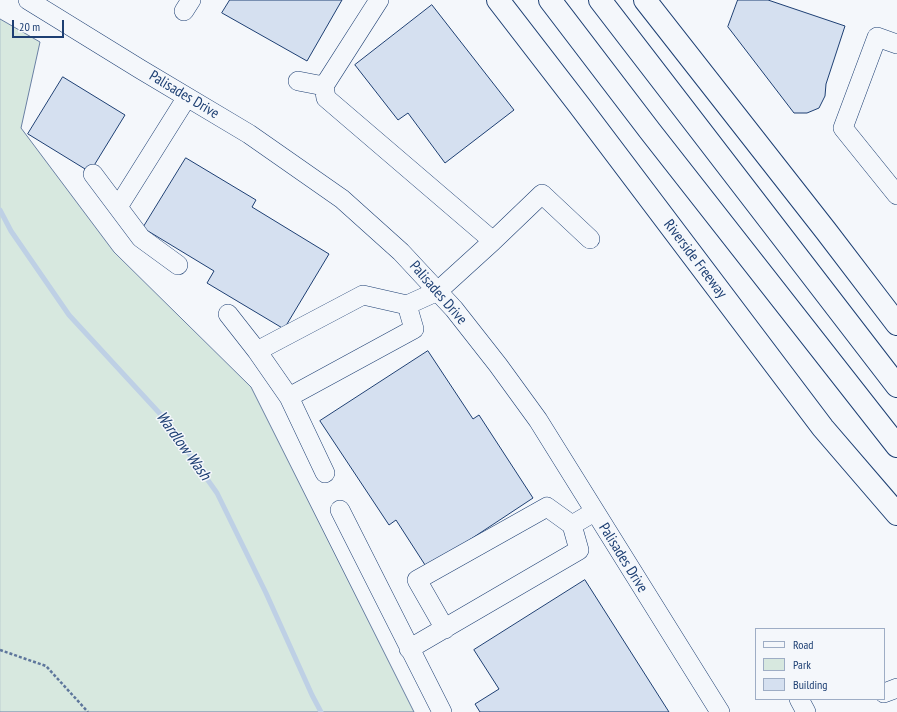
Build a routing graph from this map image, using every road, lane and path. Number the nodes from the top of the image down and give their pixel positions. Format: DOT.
graph roads {
  1 [pos="28,0"];
  2 [pos="379,0"];
  3 [pos="498,0"];
  4 [pos="550,0"];
  5 [pos="600,0"];
  6 [pos="645,0"];
  7 [pos="48,5"];
  8 [pos="897,44"];
  9 [pos="298,81"];
  10 [pos="324,86"];
  11 [pos="187,97"];
  12 [pos="93,174"];
  13 [pos="897,195"];
  14 [pos="118,207"];
  15 [pos="590,239"];
  16 [pos="493,241"];
  17 [pos="178,265"];
  18 [pos="438,291"];
  19 [pos="407,305"];
  20 [pos="228,314"];
  21 [pos="897,324"];
  22 [pos="257,351"];
  23 [pos="897,386"];
  24 [pos="289,397"];
  25 [pos="897,446"];
  26 [pos="325,473"];
  27 [pos="340,510"];
  28 [pos="594,512"];
  29 [pos="897,514"];
  30 [pos="572,525"];
  31 [pos="445,629"];
  32 [pos="409,649"];
  33 [pos="0,650"];
  34 [pos="897,688"];
  35 [pos="885,693"];
  36 [pos="800,700"];
  37 [pos="88,712"];
  38 [pos="442,712"];
  39 [pos="720,712"];
  40 [pos="806,712"];
  1 -- 7 [label="street, Palisades Drive"];
  2 -- 10 [label="street"];
  3 -- 29 [label="highway, Riverside Freeway"];
  4 -- 25 [label="highway"];
  5 -- 23 [label="highway"];
  6 -- 21 [label="highway"];
  7 -- 11 [label="street, Palisades Drive"];
  8 -- 13 [label="street"];
  9 -- 10 [label="street"];
  10 -- 16 [label="street"];
  11 -- 14 [label="street"];
  11 -- 18 [label="street, Palisades Drive"];
  12 -- 14 [label="street"];
  14 -- 17 [label="street"];
  15 -- 16 [label="street"];
  16 -- 18 [label="street"];
  18 -- 19 [label="street"];
  18 -- 28 [label="street, Palisades Drive"];
  19 -- 22 [label="street"];
  19 -- 24 [label="street"];
  20 -- 22 [label="street"];
  22 -- 24 [label="street"];
  24 -- 26 [label="street"];
  27 -- 32 [label="street"];
  28 -- 30 [label="street"];
  28 -- 39 [label="street, Palisades Drive"];
  30 -- 31 [label="street"];
  30 -- 31 [label="street"];
  31 -- 32 [label="street"];
  32 -- 38 [label="street"];
  33 -- 37 [label="path"];
  34 -- 35 [label="street"];
  36 -- 40 [label="street"];
}
